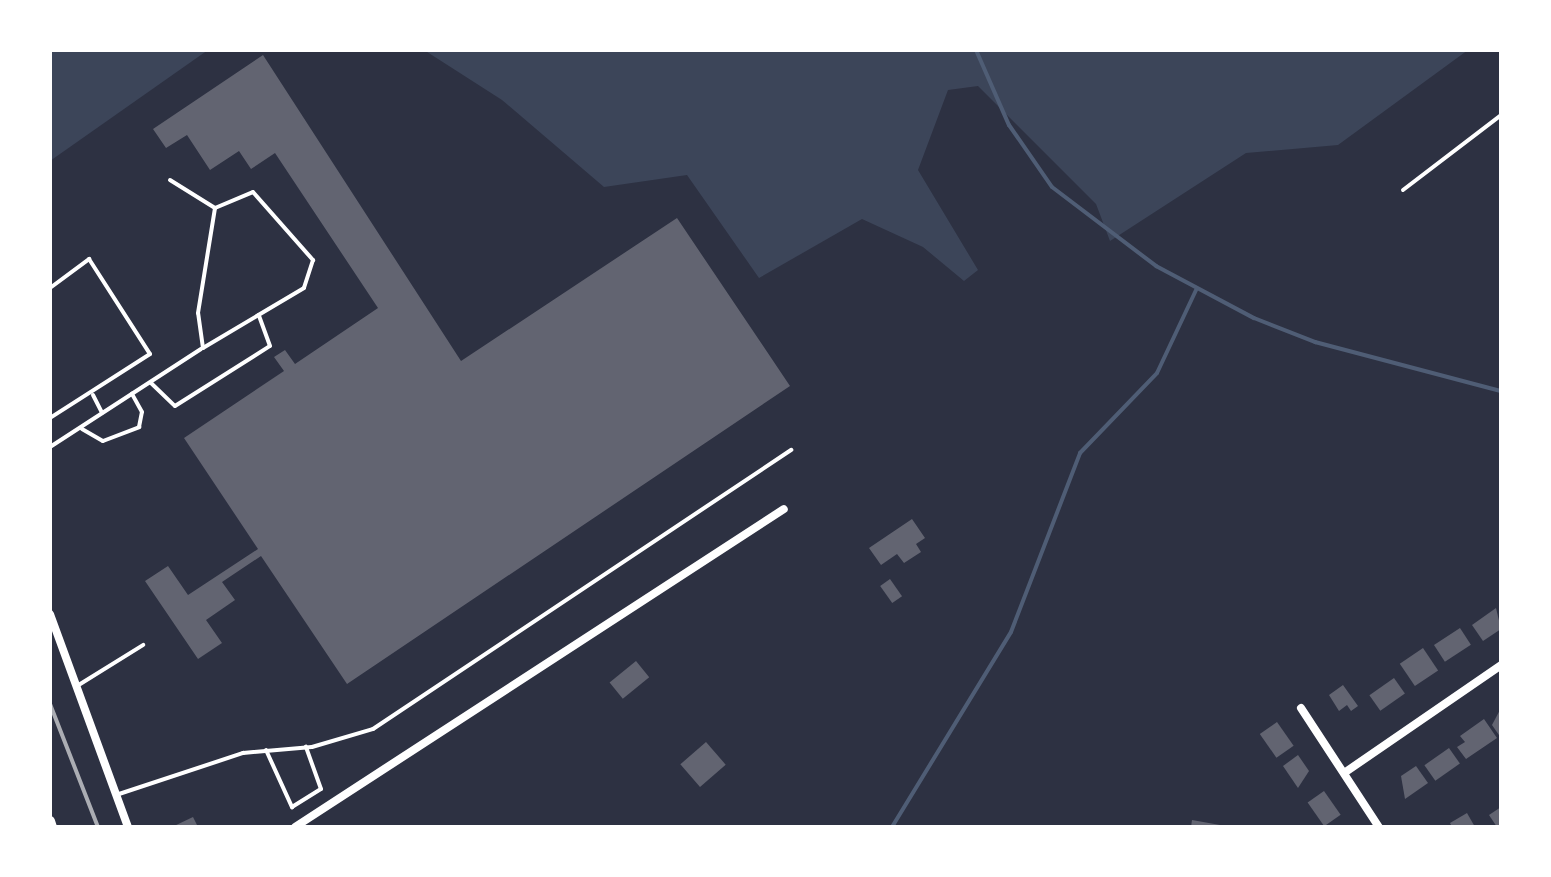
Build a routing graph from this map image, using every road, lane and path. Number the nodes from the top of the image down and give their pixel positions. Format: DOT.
graph roads {
  1 [pos="1501,115"];
  2 [pos="170,180"];
  3 [pos="1403,190"];
  4 [pos="216,208"];
  5 [pos="50,288"];
  6 [pos="258,315"];
  7 [pos="203,348"];
  8 [pos="150,382"];
  9 [pos="92,393"];
  10 [pos="132,394"];
  11 [pos="102,413"];
  12 [pos="50,418"];
  13 [pos="80,428"];
  14 [pos="50,447"];
  15 [pos="790,450"];
  16 [pos="784,509"];
  17 [pos="50,614"];
  18 [pos="143,645"];
  19 [pos="1501,665"];
  20 [pos="76,686"];
  21 [pos="1301,708"];
  22 [pos="306,748"];
  23 [pos="266,750"];
  24 [pos="1347,771"];
  25 [pos="116,795"];
  26 [pos="128,827"];
  27 [pos="296,827"];
  28 [pos="1379,827"];
  1 -- 3 [label="lane"];
  2 -- 4 [label="lane"];
  4 -- 6 [label="lane"];
  4 -- 7 [label="lane"];
  5 -- 9 [label="lane"];
  6 -- 7 [label="lane"];
  6 -- 8 [label="lane"];
  7 -- 8 [label="lane"];
  8 -- 10 [label="lane"];
  9 -- 11 [label="lane"];
  9 -- 12 [label="lane"];
  10 -- 11 [label="lane"];
  10 -- 13 [label="lane"];
  11 -- 13 [label="lane"];
  13 -- 14 [label="lane"];
  15 -- 22 [label="lane"];
  16 -- 27 [label="street"];
  17 -- 20 [label="street"];
  18 -- 20 [label="lane"];
  19 -- 24 [label="street"];
  20 -- 25 [label="street"];
  21 -- 24 [label="street"];
  22 -- 23 [label="lane"];
  22 -- 23 [label="lane"];
  23 -- 25 [label="lane"];
  24 -- 28 [label="street"];
  25 -- 26 [label="street"];
}
